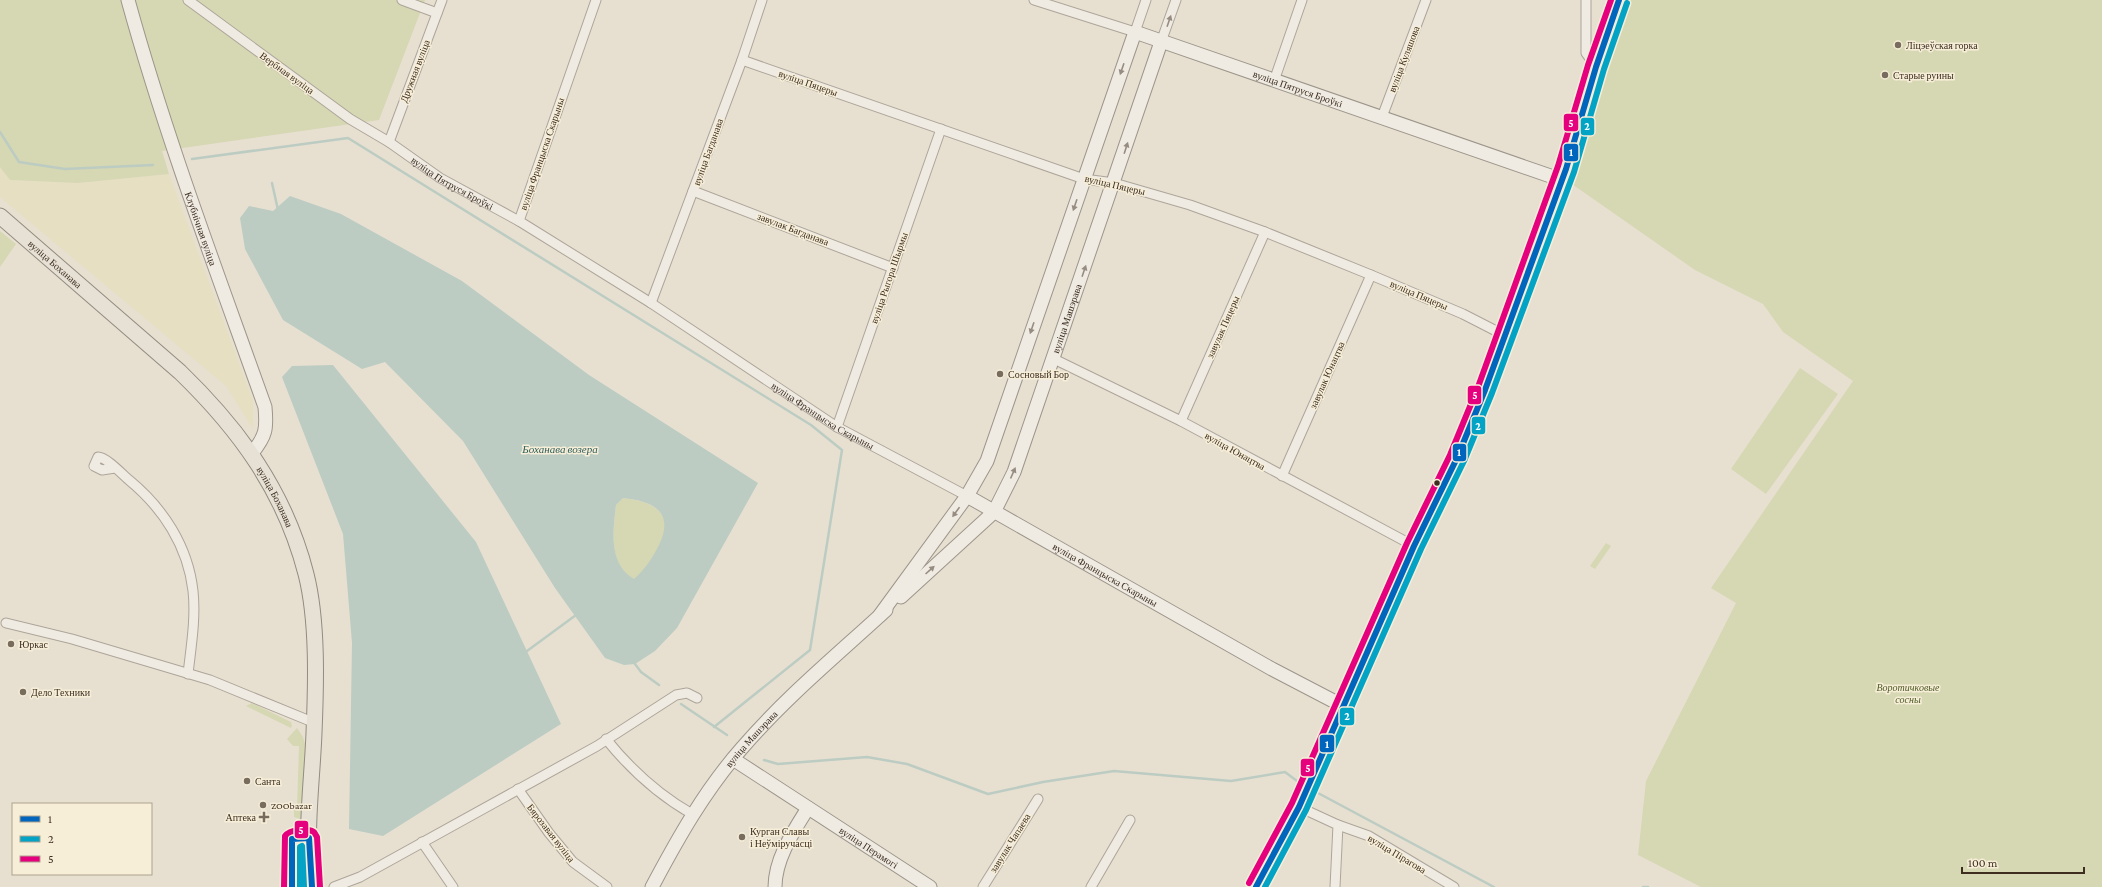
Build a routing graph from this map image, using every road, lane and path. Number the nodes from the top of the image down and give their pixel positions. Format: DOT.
graph roads {
  1 [pos="128,0"];
  2 [pos="402,0"];
  3 [pos="442,0"];
  4 [pos="596,0"];
  5 [pos="762,0"];
  6 [pos="1034,0"];
  7 [pos="1146,0"];
  8 [pos="1176,0"];
  9 [pos="1302,0"];
  10 [pos="1426,0"];
  11 [pos="1586,0"];
  12 [pos="1619,0"];
  13 [pos="194,2"];
  14 [pos="437,13"];
  15 [pos="1135,32"];
  16 [pos="1161,42"];
  17 [pos="742,60"];
  18 [pos="1596,67"];
  19 [pos="1274,81"];
  20 [pos="1382,117"];
  21 [pos="940,129"];
  22 [pos="389,142"];
  23 [pos="1084,179"];
  24 [pos="1562,180"];
  25 [pos="1114,183"];
  26 [pos="694,191"];
  27 [pos="0,216"];
  28 [pos="519,220"];
  29 [pos="1265,232"];
  30 [pos="894,268"];
  31 [pos="1371,274"];
  32 [pos="651,302"];
  33 [pos="1504,335"];
  34 [pos="1054,359"];
  35 [pos="1181,421"];
  36 [pos="837,427"];
  37 [pos="252,453"];
  38 [pos="115,468"];
  39 [pos="1282,476"];
  40 [pos="967,496"];
  41 [pos="994,512"];
  42 [pos="1414,546"];
  43 [pos="880,616"];
  44 [pos="6,622"];
  45 [pos="188,674"];
  46 [pos="697,698"];
  47 [pos="1343,706"];
  48 [pos="314,723"];
  49 [pos="606,739"];
  50 [pos="733,759"];
  51 [pos="518,789"];
  52 [pos="1038,799"];
  53 [pos="1299,807"];
  54 [pos="808,808"];
  55 [pos="692,814"];
  56 [pos="1130,820"];
  57 [pos="1338,825"];
  58 [pos="422,842"];
  59 [pos="312,887"];
  60 [pos="334,887"];
  61 [pos="453,887"];
  62 [pos="608,887"];
  63 [pos="652,887"];
  64 [pos="775,887"];
  65 [pos="930,887"];
  66 [pos="983,887"];
  67 [pos="1091,887"];
  68 [pos="1256,887"];
  69 [pos="1335,887"];
  70 [pos="1454,887"];
  1 -- 37 [label="street, Клубнічная вуліца"];
  2 -- 14 [label="street"];
  3 -- 14 [label="street, Дружная вуліца"];
  4 -- 28 [label="street, вуліца Францыска Скарыны"];
  5 -- 17 [label="street, вуліца Багданава"];
  6 -- 15 [label="street, вуліца Пятруся Броўкі"];
  7 -- 15 [label="street, вуліца Машэрава"];
  16 -- 8 [label="street, вуліца Машэрава, one-way"];
  9 -- 19 [label="street"];
  10 -- 20 [label="street, вуліца Куляшова"];
  11 -- 18 [label="street"];
  12 -- 18 [label="street"];
  13 -- 22 [label="street, Вербная вуліца"];
  14 -- 22 [label="street, Дружная вуліца"];
  15 -- 16 [label="street, вуліца Пятруся Броўкі"];
  15 -- 23 [label="street, вуліца Машэрава, one-way"];
  16 -- 19 [label="street, вуліца Пятруся Броўкі"];
  25 -- 16 [label="street, вуліца Машэрава, one-way"];
  17 -- 21 [label="street, вуліца Пяцеры"];
  17 -- 26 [label="street, вуліца Багданава"];
  18 -- 24 [label="street"];
  19 -- 20 [label="street, вуліца Пятруся Броўкі"];
  20 -- 24 [label="street, вуліца Пятруся Броўкі"];
  21 -- 23 [label="street, вуліца Пяцеры"];
  21 -- 30 [label="street, вуліца Рыгора Шырмы"];
  22 -- 28 [label="street, вуліца Пятруся Броўкі"];
  23 -- 25 [label="street, вуліца Пяцеры"];
  23 -- 40 [label="street, вуліца Машэрава, one-way"];
  24 -- 33 [label="street"];
  25 -- 29 [label="street, вуліца Пяцеры"];
  34 -- 25 [label="street, вуліца Машэрава, one-way"];
  26 -- 30 [label="street, завулак Багданава"];
  26 -- 32 [label="street, вуліца Багданава"];
  27 -- 37 [label="main road, вуліца Боханава"];
  28 -- 32 [label="street, вуліца Францыска Скарыны"];
  29 -- 31 [label="street, вуліца Пяцеры"];
  29 -- 35 [label="street, завулак Пяцеры"];
  30 -- 36 [label="street, вуліца Рыгора Шырмы"];
  31 -- 33 [label="street, вуліца Пяцеры"];
  31 -- 39 [label="street, завулак Юнацтва"];
  32 -- 36 [label="street, вуліца Францыска Скарыны"];
  33 -- 42 [label="street"];
  34 -- 35 [label="street, вуліца Юнацтва"];
  41 -- 34 [label="street, вуліца Машэрава, one-way"];
  35 -- 39 [label="street, вуліца Юнацтва"];
  36 -- 40 [label="street, вуліца Францыска Скарыны"];
  37 -- 48 [label="main road, вуліца Боханава"];
  38 -- 45 [label="street"];
  39 -- 42 [label="street, вуліца Юнацтва"];
  40 -- 41 [label="street, вуліца Францыска Скарыны"];
  40 -- 43 [label="street, вуліца Машэрава, one-way"];
  43 -- 41 [label="street, вуліца Машэрава, one-way"];
  41 -- 47 [label="street, вуліца Францыска Скарыны"];
  42 -- 47 [label="street"];
  43 -- 50 [label="street, вуліца Машэрава"];
  44 -- 45 [label="street"];
  45 -- 48 [label="street"];
  46 -- 49 [label="street"];
  47 -- 53 [label="street"];
  48 -- 59 [label="main road, вуліца Боханава"];
  49 -- 51 [label="street"];
  49 -- 55 [label="street"];
  50 -- 54 [label="street, вуліца Перамогі"];
  50 -- 55 [label="street, вуліца Машэрава"];
  51 -- 58 [label="street"];
  51 -- 62 [label="street, Бярозавая вуліца"];
  52 -- 66 [label="street, завулак Чапаева"];
  53 -- 57 [label="street, вуліца Пірагова"];
  53 -- 68 [label="street"];
  54 -- 64 [label="street"];
  54 -- 65 [label="street, вуліца Перамогі"];
  55 -- 63 [label="street, вуліца Машэрава"];
  56 -- 67 [label="street"];
  57 -- 69 [label="street"];
  57 -- 70 [label="street, вуліца Пірагова"];
  58 -- 60 [label="street"];
  58 -- 61 [label="street"];
}
